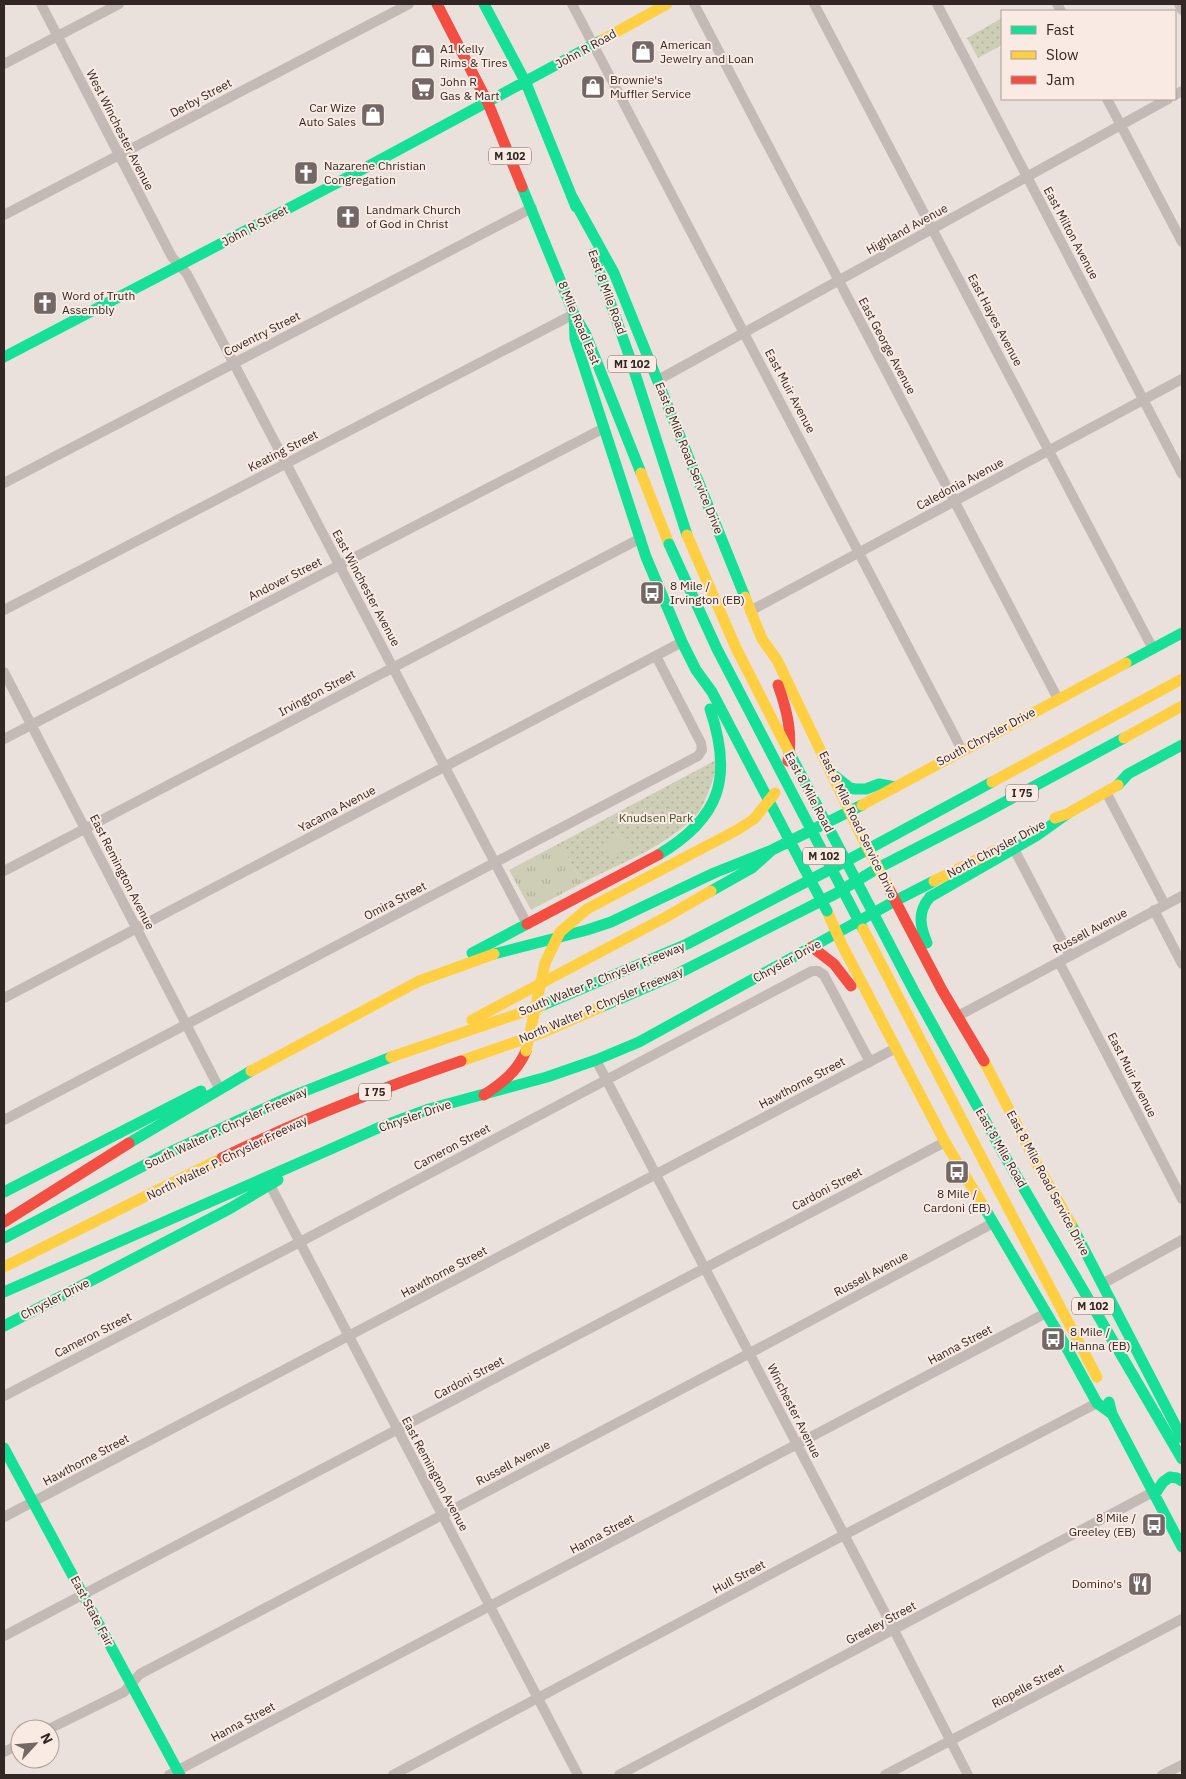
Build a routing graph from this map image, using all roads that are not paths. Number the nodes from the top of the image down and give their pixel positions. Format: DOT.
graph roads {
  1 [pos="41,4"];
  2 [pos="119,4"];
  3 [pos="409,4"];
  4 [pos="437,4"];
  5 [pos="476,4"];
  6 [pos="484,4"];
  7 [pos="572,4"];
  8 [pos="667,4"];
  9 [pos="694,4"];
  10 [pos="814,4"];
  11 [pos="937,4"];
  12 [pos="1179,4"];
  13 [pos="1182,10"];
  14 [pos="493,20"];
  15 [pos="58,36"];
  16 [pos="594,44"];
  17 [pos="4,64"];
  18 [pos="526,83"];
  19 [pos="506,94"];
  20 [pos="1108,100"];
  21 [pos="1166,100"];
  22 [pos="488,103"];
  23 [pos="1121,125"];
  24 [pos="119,155"];
  25 [pos="1027,177"];
  26 [pos="571,195"];
  27 [pos="532,208"];
  28 [pos="4,216"];
  29 [pos="933,228"];
  30 [pos="1182,242"];
  31 [pos="180,266"];
  32 [pos="839,280"];
  33 [pos="574,314"];
  34 [pos="745,332"];
  35 [pos="4,357"];
  36 [pos="234,363"];
  37 [pos="1182,379"];
  38 [pos="658,380"];
  39 [pos="1144,400"];
  40 [pos="604,428"];
  41 [pos="1049,451"];
  42 [pos="287,463"];
  43 [pos="1182,474"];
  44 [pos="4,483"];
  45 [pos="955,502"];
  46 [pos="687,535"];
  47 [pos="641,538"];
  48 [pos="669,544"];
  49 [pos="860,552"];
  50 [pos="340,565"];
  51 [pos="4,610"];
  52 [pos="750,611"];
  53 [pos="1182,633"];
  54 [pos="762,639"];
  55 [pos="682,642"];
  56 [pos="1153,649"];
  57 [pos="656,656"];
  58 [pos="694,666"];
  59 [pos="393,667"];
  60 [pos="4,672"];
  61 [pos="1182,679"];
  62 [pos="1058,699"];
  63 [pos="1182,706"];
  64 [pos="32,725"];
  65 [pos="4,739"];
  66 [pos="1182,744"];
  67 [pos="962,750"];
  68 [pos="1182,753"];
  69 [pos="445,767"];
  70 [pos="832,773"];
  71 [pos="1118,785"];
  72 [pos="895,787"];
  73 [pos="1106,792"];
  74 [pos="769,801"];
  75 [pos="850,811"];
  76 [pos="1067,814"];
  77 [pos="85,828"];
  78 [pos="790,841"];
  79 [pos="1000,848"];
  80 [pos="1014,849"];
  81 [pos="772,850"];
  82 [pos="495,862"];
  83 [pos="4,871"];
  84 [pos="1182,896"];
  85 [pos="895,901"];
  86 [pos="1165,905"];
  87 [pos="1154,910"];
  88 [pos="527,924"];
  89 [pos="137,928"];
  90 [pos="837,933"];
  91 [pos="557,938"];
  92 [pos="812,947"];
  93 [pos="1070,956"];
  94 [pos="1059,962"];
  95 [pos="1182,964"];
  96 [pos="419,981"];
  97 [pos="942,990"];
  98 [pos="4,998"];
  99 [pos="958,1016"];
  100 [pos="187,1024"];
  101 [pos="432,1044"];
  102 [pos="896,1048"];
  103 [pos="596,1060"];
  104 [pos="870,1062"];
  105 [pos="251,1071"];
  106 [pos="606,1079"];
  107 [pos="218,1084"];
  108 [pos="484,1095"];
  109 [pos="4,1120"];
  110 [pos="945,1142"];
  111 [pos="324,1152"];
  112 [pos="657,1174"];
  113 [pos="270,1185"];
  114 [pos="4,1192"];
  115 [pos="1182,1199"];
  116 [pos="4,1222"];
  117 [pos="993,1223"];
  118 [pos="4,1238"];
  119 [pos="1182,1240"];
  120 [pos="300,1242"];
  121 [pos="706,1267"];
  122 [pos="4,1268"];
  123 [pos="1102,1284"];
  124 [pos="4,1292"];
  125 [pos="1046,1313"];
  126 [pos="4,1326"];
  127 [pos="349,1336"];
  128 [pos="750,1353"];
  129 [pos="4,1396"];
  130 [pos="1097,1403"];
  131 [pos="1112,1414"];
  132 [pos="398,1430"];
  133 [pos="1182,1438"];
  134 [pos="798,1445"];
  135 [pos="4,1448"];
  136 [pos="1182,1459"];
  137 [pos="1182,1481"];
  138 [pos="1154,1493"];
  139 [pos="33,1502"];
  140 [pos="442,1514"];
  141 [pos="4,1517"];
  142 [pos="844,1535"];
  143 [pos="1182,1547"];
  144 [pos="83,1595"];
  145 [pos="490,1606"];
  146 [pos="1182,1619"];
  147 [pos="894,1630"];
  148 [pos="4,1636"];
  149 [pos="131,1683"];
  150 [pos="538,1699"];
  151 [pos="60,1724"];
  152 [pos="950,1741"];
  153 [pos="1182,1765"];
  154 [pos="175,1774"];
  155 [pos="393,1775"];
  156 [pos="578,1775"];
  157 [pos="619,1775"];
  158 [pos="885,1775"];
  159 [pos="968,1775"];
  160 [pos="1162,1775"];
  1 -- 15 [label="street, West Winchester Avenue"];
  2 -- 15 [label="street"];
  3 -- 24 [label="street, Derby Street"];
  4 -- 22 [label="main road, M 102"];
  5 -- 14 [label="main road"];
  6 -- 14 [label="main road, East 8 Mile Road"];
  7 -- 16 [label="street, East Muir Avenue"];
  8 -- 16 [label="main road, John R Road"];
  9 -- 32 [label="street, East George Avenue"];
  10 -- 29 [label="street, East Hayes Avenue"];
  11 -- 25 [label="street, East Milton Avenue"];
  12 -- 13 [label="street"];
  14 -- 18 [label="main road, East 8 Mile Road"];
  15 -- 17 [label="street"];
  15 -- 24 [label="street, West Winchester Avenue"];
  16 -- 18 [label="main road, John R Road"];
  16 -- 34 [label="street, East Muir Avenue"];
  18 -- 19 [label="main road, John R Road"];
  18 -- 26 [label="main road, East 8 Mile Road"];
  19 -- 22 [label="main road, John R Street"];
  20 -- 23 [label="street"];
  21 -- 23 [label="street, Highland Avenue"];
  22 -- 27 [label="main road, 8 Mile Road East / M 102"];
  22 -- 31 [label="main road, John R Street"];
  23 -- 25 [label="street, Highland Avenue"];
  23 -- 30 [label="street"];
  24 -- 28 [label="street, Derby Street"];
  24 -- 31 [label="street, West Winchester Avenue"];
  25 -- 29 [label="street, Highland Avenue"];
  25 -- 39 [label="street, East Milton Avenue"];
  26 -- 38 [label="main road, East 8 Mile Road Service Drive"];
  26 -- 46 [label="main road, East 8 Mile Road / MI 102"];
  27 -- 33 [label="main road, 8 Mile Road East / M 102"];
  27 -- 36 [label="street, Coventry Street"];
  29 -- 32 [label="street, Highland Avenue"];
  29 -- 41 [label="street, East Hayes Avenue"];
  31 -- 35 [label="main road, John R Street"];
  31 -- 36 [label="street, East Winchester Avenue"];
  32 -- 34 [label="street, Highland Avenue"];
  32 -- 45 [label="street, East George Avenue"];
  33 -- 40 [label="main road"];
  33 -- 42 [label="street, Keating Street"];
  33 -- 48 [label="main road, 8 Mile Road East / MI 102"];
  34 -- 38 [label="street, Highland Avenue"];
  34 -- 49 [label="street, East Muir Avenue"];
  36 -- 42 [label="street, East Winchester Avenue"];
  36 -- 44 [label="street, Coventry Street"];
  37 -- 39 [label="street, Caledonia Avenue"];
  38 -- 52 [label="main road, East 8 Mile Road Service Drive"];
  39 -- 41 [label="street, Caledonia Avenue"];
  39 -- 43 [label="street, East Milton Avenue"];
  40 -- 47 [label="main road"];
  40 -- 50 [label="street, Andover Street"];
  41 -- 45 [label="street, Caledonia Avenue"];
  41 -- 56 [label="street, East Hayes Avenue"];
  42 -- 50 [label="street, East Winchester Avenue"];
  42 -- 51 [label="street, Keating Street"];
  45 -- 49 [label="street, Caledonia Avenue"];
  45 -- 62 [label="street, East George Avenue"];
  46 -- 136 [label="main road, East 8 Mile Road / M 102, bridge"];
  47 -- 55 [label="main road"];
  47 -- 59 [label="street, Irvington Street"];
  48 -- 131 [label="main road, East 8 Mile Road / M 102, bridge"];
  49 -- 52 [label="street, Caledonia Avenue"];
  49 -- 67 [label="street, East Muir Avenue"];
  50 -- 59 [label="street, East Winchester Avenue"];
  50 -- 64 [label="street, Andover Street"];
  52 -- 54 [label="main road, East 8 Mile Road Service Drive"];
  53 -- 56 [label="main road, South Chrysler Drive"];
  54 -- 70 [label="main road, East 8 Mile Road Service Drive"];
  54 -- 74 [label="main road"];
  55 -- 57 [label="street, Yacama Avenue"];
  55 -- 58 [label="main road"];
  56 -- 62 [label="main road, South Chrysler Drive"];
  57 -- 69 [label="street, Yacama Avenue"];
  57 -- 82 [label="street, Omira Street"];
  58 -- 74 [label="main road"];
  58 -- 88 [label="main road"];
  59 -- 69 [label="street, East Winchester Avenue"];
  59 -- 77 [label="street, Irvington Street"];
  60 -- 64 [label="street, East Remington Avenue"];
  61 -- 101 [label="main road, South Walter P. Chrysler Freeway / I 75"];
  62 -- 67 [label="main road, South Chrysler Drive"];
  63 -- 122 [label="main road, North Walter P. Chrysler Freeway / I 75"];
  64 -- 65 [label="street, Andover Street"];
  64 -- 77 [label="street, East Remington Avenue"];
  66 -- 71 [label="main road"];
  67 -- 72 [label="main road, South Chrysler Drive"];
  68 -- 71 [label="main road, North Chrysler Drive"];
  69 -- 82 [label="street, East Winchester Avenue"];
  69 -- 89 [label="street, Yacama Avenue"];
  70 -- 72 [label="main road"];
  70 -- 75 [label="main road, East 8 Mile Road Service Drive"];
  71 -- 73 [label="main road, North Chrysler Drive"];
  72 -- 75 [label="main road, South Chrysler Drive"];
  73 -- 76 [label="main road, North Chrysler Drive"];
  73 -- 86 [label="street"];
  74 -- 78 [label="main road"];
  74 -- 91 [label="main road"];
  75 -- 78 [label="main road, South Chrysler Drive"];
  75 -- 85 [label="main road, East 8 Mile Road Service Drive, bridge"];
  76 -- 79 [label="main road, North Chrysler Drive"];
  76 -- 80 [label="main road"];
  77 -- 83 [label="street, Irvington Street"];
  77 -- 89 [label="street, East Remington Avenue"];
  78 -- 81 [label="main road"];
  78 -- 90 [label="main road, East 8 Mile Road, bridge"];
  79 -- 80 [label="street"];
  79 -- 85 [label="main road, North Chrysler Drive"];
  80 -- 93 [label="street"];
  80 -- 97 [label="main road"];
  81 -- 91 [label="main road"];
  81 -- 101 [label="main road"];
  82 -- 88 [label="street, East Winchester Avenue"];
  82 -- 100 [label="street, Omira Street"];
  84 -- 86 [label="street, Russell Avenue"];
  85 -- 90 [label="main road, North Chrysler Drive"];
  85 -- 97 [label="main road, East 8 Mile Road Service Drive"];
  86 -- 87 [label="street, Russell Avenue"];
  87 -- 93 [label="street, Russell Avenue"];
  87 -- 95 [label="street"];
  88 -- 96 [label="main road"];
  89 -- 98 [label="street, Yacama Avenue"];
  89 -- 100 [label="street, East Remington Avenue"];
  90 -- 92 [label="main road, Chrysler Drive"];
  90 -- 102 [label="main road, East 8 Mile Road"];
  91 -- 96 [label="main road"];
  91 -- 108 [label="main road, bridge"];
  92 -- 102 [label="main road"];
  92 -- 103 [label="main road, Chrysler Drive"];
  93 -- 94 [label="street, Russell Avenue"];
  94 -- 99 [label="street, Russell Avenue"];
  94 -- 115 [label="street, East Muir Avenue"];
  96 -- 105 [label="main road"];
  97 -- 99 [label="main road, East 8 Mile Road Service Drive"];
  99 -- 123 [label="main road, East 8 Mile Road Service Drive"];
  100 -- 107 [label="street, East Remington Avenue"];
  100 -- 109 [label="street, Omira Street"];
  101 -- 118 [label="main road, South Walter P. Chrysler Freeway / I 75"];
  102 -- 104 [label="street, Hawthorne Street"];
  102 -- 110 [label="main road, East 8 Mile Road"];
  103 -- 106 [label="street, Winchester Avenue"];
  103 -- 108 [label="main road, Chrysler Drive"];
  104 -- 106 [label="street, Cameron Street"];
  104 -- 112 [label="street, Hawthorne Street"];
  105 -- 107 [label="main road"];
  105 -- 116 [label="main road"];
  106 -- 112 [label="street, Winchester Avenue"];
  106 -- 120 [label="street, Cameron Street"];
  107 -- 114 [label="main road"];
  108 -- 111 [label="main road, Chrysler Drive"];
  110 -- 117 [label="main road, East 8 Mile Road"];
  110 -- 121 [label="street, Cardoni Street"];
  111 -- 113 [label="main road, Chrysler Drive"];
  111 -- 124 [label="main road"];
  112 -- 121 [label="street, Winchester Avenue"];
  112 -- 127 [label="street, Hawthorne Street"];
  113 -- 120 [label="street, East Remington Avenue"];
  113 -- 126 [label="main road, Chrysler Drive"];
  117 -- 125 [label="main road, East 8 Mile Road"];
  117 -- 128 [label="street, Russell Avenue"];
  119 -- 123 [label="street"];
  120 -- 127 [label="street, East Remington Avenue"];
  120 -- 129 [label="street, Cameron Street"];
  121 -- 128 [label="street, Winchester Avenue"];
  121 -- 132 [label="street, Cardoni Street"];
  123 -- 133 [label="main road, East 8 Mile Road Service Drive"];
  125 -- 130 [label="main road, East 8 Mile Road"];
  125 -- 134 [label="street, Hanna Street"];
  127 -- 132 [label="street, East Remington Avenue"];
  127 -- 139 [label="street, Hawthorne Street"];
  128 -- 134 [label="street, Winchester Avenue"];
  128 -- 140 [label="street, Russell Avenue"];
  130 -- 131 [label="main road, East 8 Mile Road"];
  130 -- 142 [label="street, Hull Street"];
  131 -- 138 [label="main road, East 8 Mile Road / M 102"];
  132 -- 140 [label="street, East Remington Avenue"];
  132 -- 144 [label="street, Cardoni Street"];
  134 -- 142 [label="street, Winchester Avenue"];
  134 -- 145 [label="street, Hanna Street"];
  135 -- 139 [label="main road, East State Fair"];
  137 -- 138 [label="main road"];
  138 -- 143 [label="main road, East 8 Mile Road / M 102"];
  138 -- 147 [label="street, Greeley Street"];
  139 -- 141 [label="street, Hawthorne Street"];
  139 -- 144 [label="main road, East State Fair"];
  140 -- 145 [label="street, East Remington Avenue"];
  140 -- 149 [label="street, Russell Avenue"];
  142 -- 147 [label="street, Winchester Avenue"];
  142 -- 150 [label="street, Hull Street"];
  144 -- 148 [label="street, Cardoni Street"];
  144 -- 149 [label="main road, East State Fair"];
  145 -- 150 [label="street, East Remington Avenue"];
  145 -- 154 [label="street, Hanna Street"];
  146 -- 152 [label="street, Riopelle Street"];
  147 -- 152 [label="street, Winchester Avenue"];
  147 -- 157 [label="street, Greeley Street"];
  149 -- 151 [label="street, Russell Avenue"];
  149 -- 154 [label="main road, East State Fair"];
  150 -- 155 [label="street, Hull Street"];
  150 -- 156 [label="street, East Remington Avenue"];
  152 -- 158 [label="street, Riopelle Street"];
  152 -- 159 [label="street, Winchester Avenue"];
  153 -- 160 [label="street"];
}
